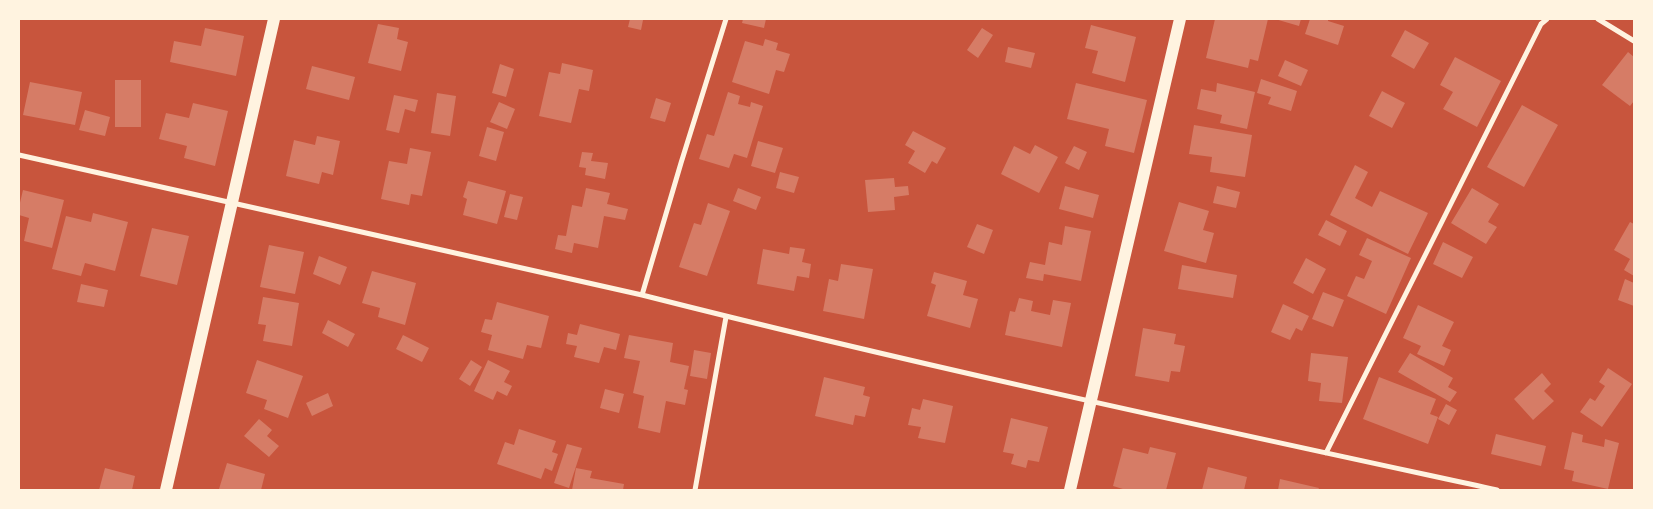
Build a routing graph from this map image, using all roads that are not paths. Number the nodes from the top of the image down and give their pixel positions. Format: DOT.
graph roads {
  1 [pos="274,19"];
  2 [pos="726,19"];
  3 [pos="1180,19"];
  4 [pos="1547,19"];
  5 [pos="1598,19"];
  6 [pos="1634,41"];
  7 [pos="19,155"];
  8 [pos="231,202"];
  9 [pos="642,295"];
  10 [pos="726,316"];
  11 [pos="1092,402"];
  12 [pos="1326,453"];
  13 [pos="166,490"];
  14 [pos="695,490"];
  15 [pos="1070,490"];
  16 [pos="1496,490"];
  1 -- 8 [label="main road"];
  2 -- 9 [label="street"];
  3 -- 11 [label="main road"];
  4 -- 12 [label="street"];
  5 -- 6 [label="street"];
  7 -- 8 [label="street"];
  8 -- 9 [label="street"];
  8 -- 13 [label="main road"];
  9 -- 10 [label="street"];
  10 -- 11 [label="street"];
  10 -- 14 [label="street"];
  11 -- 12 [label="street"];
  11 -- 15 [label="main road"];
  12 -- 16 [label="street"];
}
